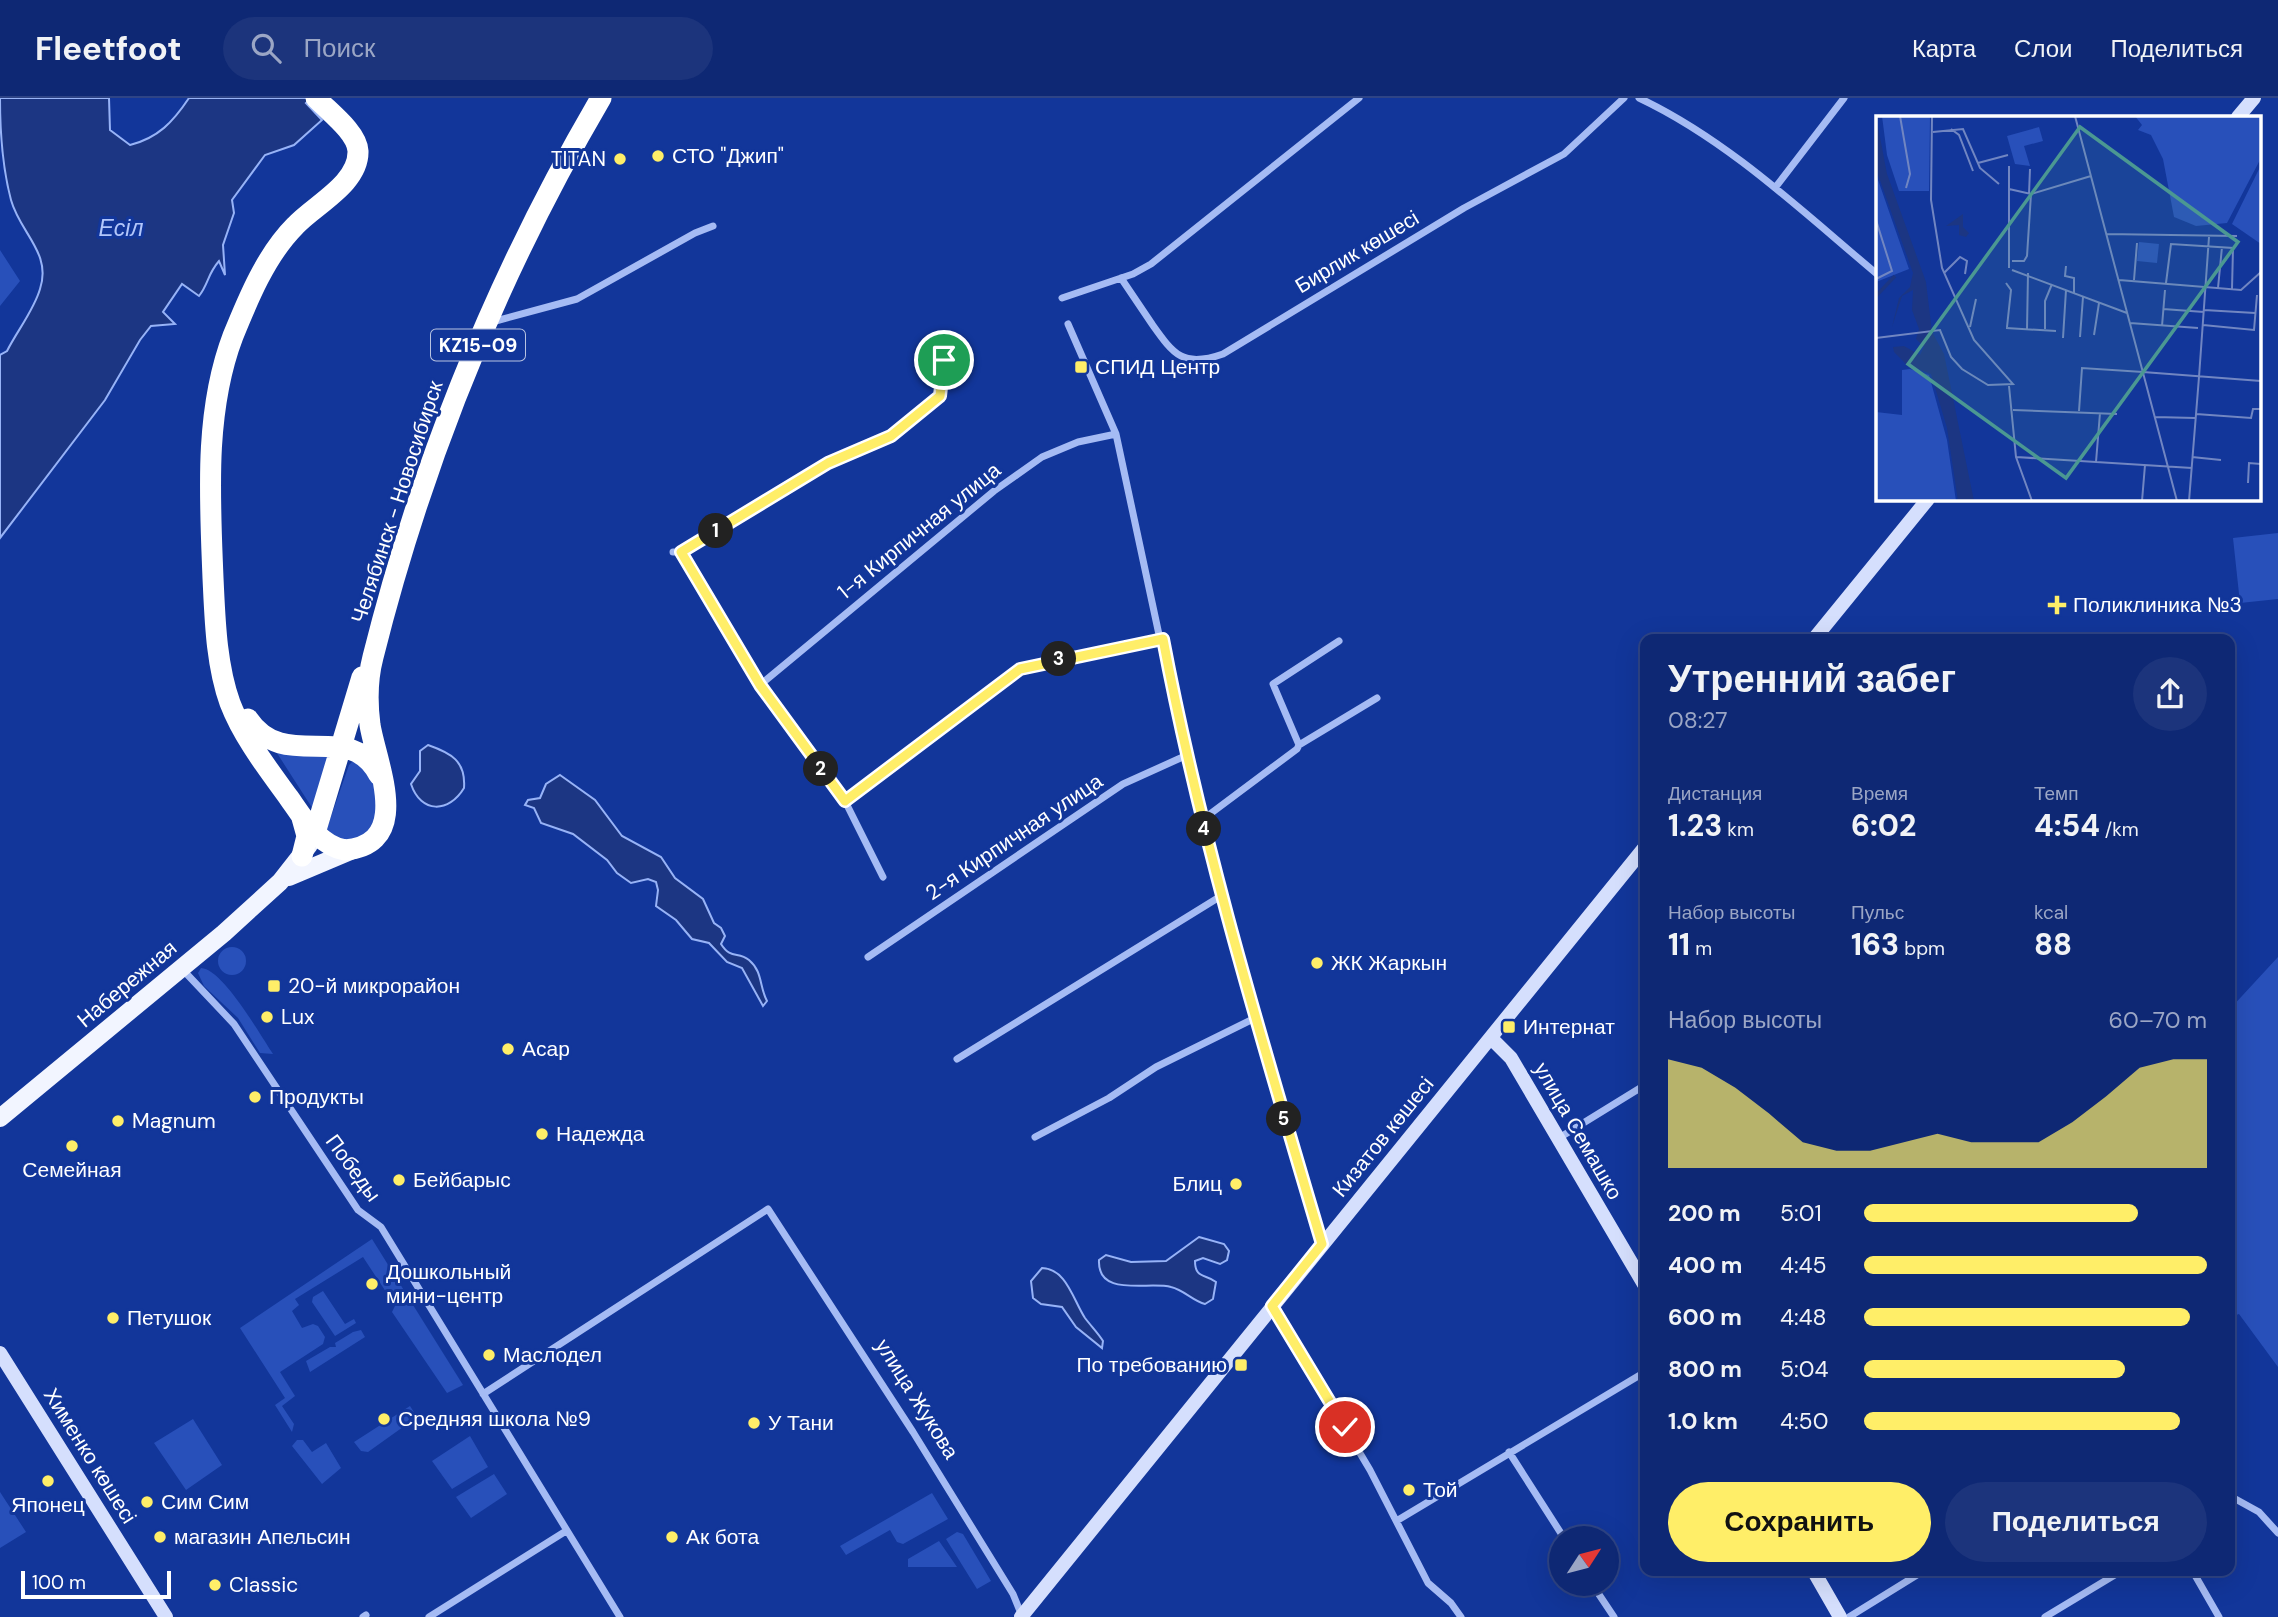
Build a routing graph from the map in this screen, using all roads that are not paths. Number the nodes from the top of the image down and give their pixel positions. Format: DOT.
graph roads {
  1 [pos="316,98"];
  2 [pos="601,98"];
  3 [pos="1359,98"];
  4 [pos="1624,98"];
  5 [pos="1639,98"];
  6 [pos="1844,98"];
  7 [pos="2254,98"];
  8 [pos="2239,116"];
  9 [pos="1775,188"];
  10 [pos="713,226"];
  11 [pos="1876,273"];
  12 [pos="1121,278"];
  13 [pos="1062,299"];
  14 [pos="488,323"];
  15 [pos="1068,324"];
  16 [pos="953,345"];
  17 [pos="221,382"];
  18 [pos="1116,434"];
  19 [pos="1927,500"];
  20 [pos="386,606"];
  21 [pos="1818,634"];
  22 [pos="1163,639"];
  23 [pos="1339,641"];
  24 [pos="760,685"];
  25 [pos="1377,698"];
  26 [pos="1299,745"];
  27 [pos="341,746"];
  28 [pos="1185,756"];
  29 [pos="368,758"];
  30 [pos="332,777"];
  31 [pos="387,793"];
  32 [pos="845,801"];
  33 [pos="295,807"];
  34 [pos="1202,820"];
  35 [pos="316,833"];
  36 [pos="354,849"];
  37 [pos="1640,852"];
  38 [pos="302,856"];
  39 [pos="883,877"];
  40 [pos="280,882"];
  41 [pos="1221,896"];
  42 [pos="869,957"];
  43 [pos="183,969"];
  44 [pos="1255,1018"];
  45 [pos="1491,1038"];
  46 [pos="957,1059"];
  47 [pos="1640,1088"];
  48 [pos="0,1118"];
  49 [pos="1035,1138"];
  50 [pos="1558,1139"];
  51 [pos="1322,1244"];
  52 [pos="1640,1278"];
  53 [pos="1272,1306"];
  54 [pos="0,1353"];
  55 [pos="1640,1375"];
  56 [pos="484,1394"];
  57 [pos="1509,1452"];
  58 [pos="2235,1499"];
  59 [pos="1398,1520"];
  60 [pos="1556,1526"];
  61 [pos="566,1531"];
  62 [pos="2278,1532"];
  63 [pos="1816,1576"];
  64 [pos="1915,1576"];
  65 [pos="2113,1576"];
  66 [pos="2195,1576"];
  67 [pos="1600,1596"];
  68 [pos="166,1617"];
  69 [pos="429,1617"];
  70 [pos="620,1617"];
  71 [pos="1022,1617"];
  72 [pos="1461,1617"];
  73 [pos="1614,1617"];
  74 [pos="1840,1617"];
  75 [pos="1849,1617"];
  76 [pos="2045,1617"];
  77 [pos="2219,1617"];
  1 -- 17 [label="highway"];
  2 -- 14 [label="highway, Челябинск - Новосибирск / KZ15-09"];
  3 -- 12 [label="street"];
  4 -- 12 [label="street, Бирлик көшесі"];
  5 -- 9 [label="street"];
  6 -- 9 [label="street"];
  7 -- 8 [label="main road"];
  9 -- 11 [label="street"];
  10 -- 14 [label="street"];
  12 -- 13 [label="street"];
  14 -- 20 [label="highway, Челябинск - Новосибирск / KZ15-09"];
  15 -- 18 [label="street"];
  16 -- 24 [label="street"];
  17 -- 27 [label="highway"];
  17 -- 33 [label="highway"];
  18 -- 22 [label="street"];
  18 -- 24 [label="street, 1-я Кирпичная улица"];
  19 -- 21 [label="main road"];
  20 -- 27 [label="highway, KZ15-09"];
  20 -- 31 [label="highway, Челябинск - Новосибирск / KZ15-09"];
  22 -- 28 [label="street"];
  22 -- 32 [label="street"];
  23 -- 26 [label="street"];
  24 -- 32 [label="street"];
  25 -- 26 [label="street"];
  26 -- 34 [label="street"];
  27 -- 29 [label="highway"];
  27 -- 30 [label="highway, KZ15-09"];
  28 -- 34 [label="street"];
  28 -- 42 [label="street, 2-я Кирпичная улица"];
  29 -- 30 [label="highway"];
  29 -- 31 [label="highway"];
  30 -- 35 [label="highway, KZ15-09"];
  31 -- 36 [label="highway, Челябинск - Новосибирск / KZ15-09"];
  32 -- 39 [label="street"];
  33 -- 35 [label="highway"];
  33 -- 38 [label="highway"];
  34 -- 41 [label="street"];
  35 -- 36 [label="highway"];
  35 -- 38 [label="main road, Набережная"];
  36 -- 40 [label="main road, Набережная"];
  37 -- 45 [label="main road, Кизатов көшесі"];
  38 -- 40 [label="main road, Набережная"];
  40 -- 43 [label="main road, Набережная"];
  41 -- 44 [label="street"];
  41 -- 46 [label="street"];
  43 -- 48 [label="main road, Набережная"];
  43 -- 56 [label="street, Победы"];
  44 -- 49 [label="street"];
  44 -- 51 [label="street"];
  45 -- 50 [label="main road, улица Семашко"];
  45 -- 51 [label="main road, Кизатов көшесі"];
  47 -- 50 [label="street"];
  50 -- 52 [label="main road, улица Семашко"];
  51 -- 53 [label="main road, Кизатов көшесі"];
  53 -- 59 [label="street"];
  53 -- 71 [label="main road, Кизатов көшесі"];
  54 -- 68 [label="main road, Хименко көшесі"];
  55 -- 57 [label="street"];
  56 -- 61 [label="street, Победы"];
  56 -- 71 [label="street, улица Жукова"];
  57 -- 59 [label="street"];
  57 -- 60 [label="street"];
  58 -- 62 [label="street"];
  59 -- 72 [label="street"];
  61 -- 69 [label="street"];
  61 -- 70 [label="street, Победы"];
  63 -- 74 [label="main road"];
  64 -- 75 [label="street"];
  65 -- 76 [label="street"];
  66 -- 77 [label="street"];
  67 -- 73 [label="street"];
}
